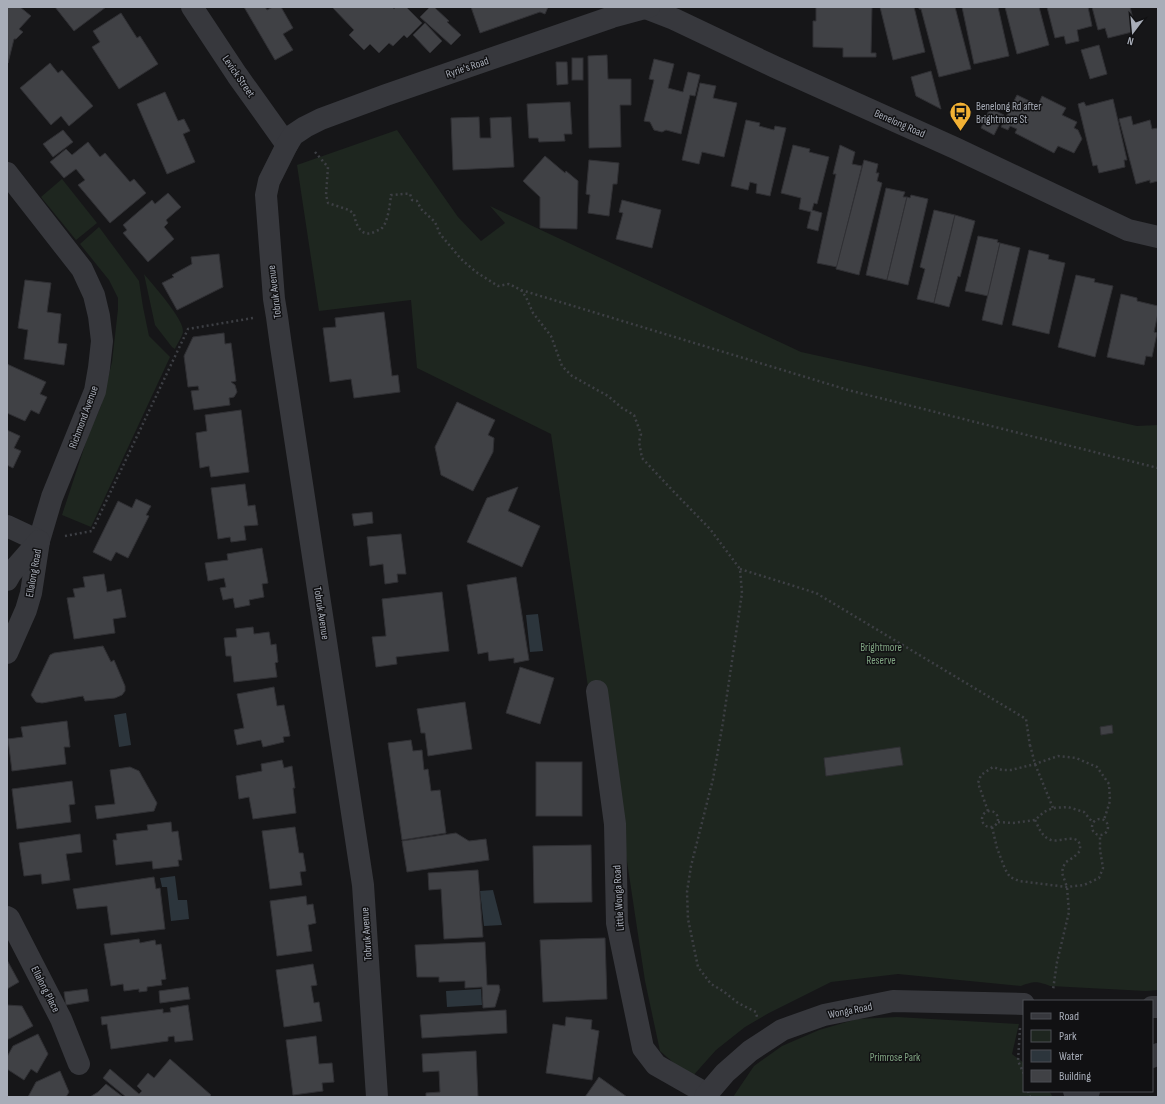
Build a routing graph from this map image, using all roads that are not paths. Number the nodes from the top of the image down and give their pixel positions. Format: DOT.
graph roads {
  1 [pos="192,7"];
  2 [pos="646,7"];
  3 [pos="290,140"];
  4 [pos="7,173"];
  5 [pos="1158,237"];
  6 [pos="7,526"];
  7 [pos="39,541"];
  8 [pos="7,580"];
  9 [pos="7,653"];
  10 [pos="597,691"];
  11 [pos="7,916"];
  12 [pos="1023,1004"];
  13 [pos="78,1064"];
  14 [pos="1075,1092"];
  15 [pos="1087,1092"];
  16 [pos="706,1095"];
  17 [pos="377,1097"];
  1 -- 3 [label="street, Levick Street"];
  2 -- 3 [label="street, Ryrie's Road"];
  2 -- 5 [label="street, Benelong Road"];
  3 -- 17 [label="street, Tobruk Avenue"];
  4 -- 7 [label="street, Richmond Avenue"];
  6 -- 7 [label="street"];
  7 -- 8 [label="street, Ellalong Road"];
  7 -- 9 [label="street, Ellalong Road"];
  10 -- 16 [label="street, Little Wonga Road"];
  11 -- 13 [label="street, Ellalong Place"];
  12 -- 16 [label="street, Wonga Road"];
  14 -- 15 [label="street"];
}
